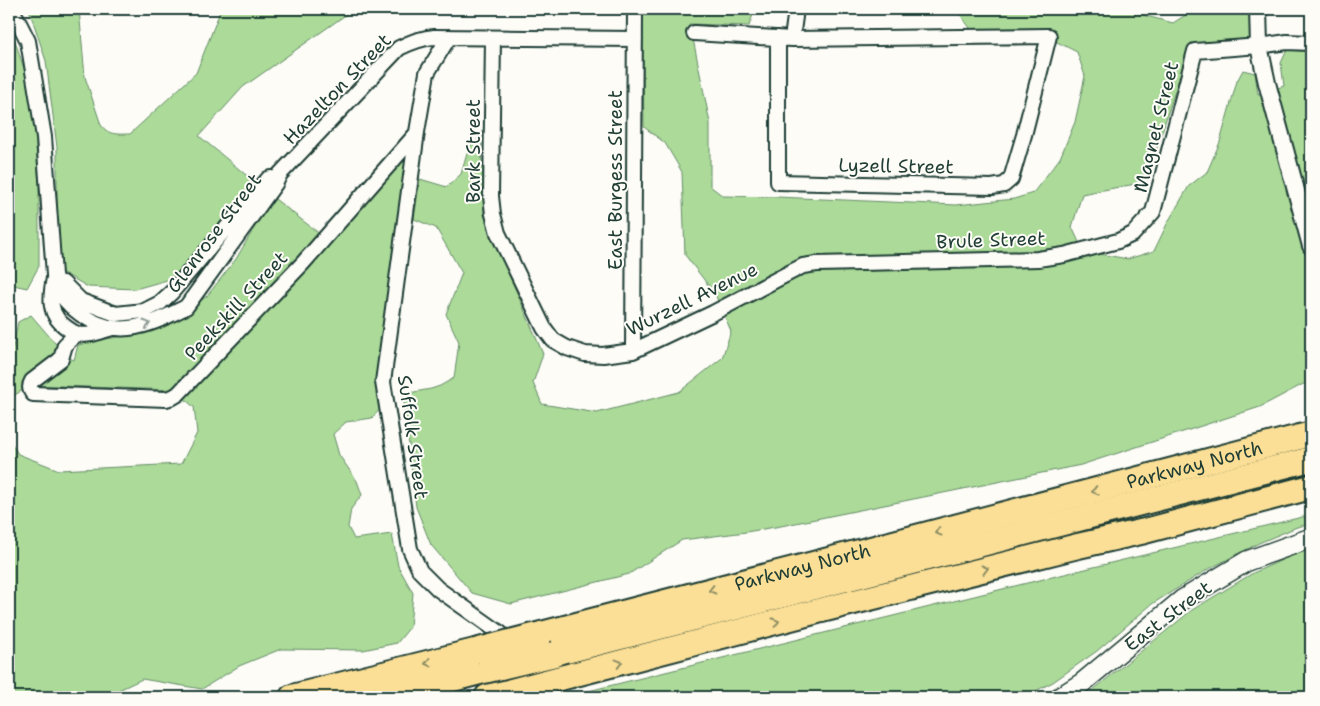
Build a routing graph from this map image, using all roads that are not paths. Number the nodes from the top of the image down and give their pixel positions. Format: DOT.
graph roads {
  1 [pos="12,9"];
  2 [pos="635,9"];
  3 [pos="796,9"];
  4 [pos="1258,9"];
  5 [pos="694,33"];
  6 [pos="449,37"];
  7 [pos="492,38"];
  8 [pos="778,38"];
  9 [pos="635,39"];
  10 [pos="792,39"];
  11 [pos="1311,43"];
  12 [pos="1259,46"];
  13 [pos="417,132"];
  14 [pos="280,174"];
  15 [pos="1153,212"];
  16 [pos="1311,246"];
  17 [pos="817,264"];
  18 [pos="54,275"];
  19 [pos="112,328"];
  20 [pos="76,334"];
  21 [pos="554,340"];
  22 [pos="633,351"];
  23 [pos="1311,434"];
  24 [pos="1311,459"];
  25 [pos="1311,487"];
  26 [pos="1311,502"];
  27 [pos="1144,530"];
  28 [pos="1311,538"];
  29 [pos="482,660"];
  30 [pos="495,695"];
  31 [pos="292,697"];
  32 [pos="384,697"];
  33 [pos="554,697"];
  34 [pos="1060,697"];
  1 -- 18 [label="street, Glenrose Street"];
  2 -- 9 [label="street, East Burgess Street"];
  3 -- 10 [label="street"];
  4 -- 12 [label="street"];
  5 -- 8 [label="street"];
  6 -- 7 [label="street, Hazelton Street"];
  6 -- 13 [label="street, Suffolk Street"];
  6 -- 14 [label="street, Hazelton Street"];
  7 -- 9 [label="street, Hazelton Street"];
  7 -- 21 [label="street, Bark Street"];
  8 -- 10 [label="street"];
  8 -- 10 [label="street, Lyzell Street"];
  9 -- 22 [label="street, East Burgess Street"];
  11 -- 12 [label="street"];
  12 -- 15 [label="street, Magnet Street"];
  12 -- 16 [label="street"];
  13 -- 20 [label="street, Peekskill Street"];
  13 -- 33 [label="street, Suffolk Street"];
  14 -- 18 [label="street, Glenrose Street"];
  19 -- 14 [label="street, Glenrose Street, one-way"];
  15 -- 17 [label="street, Brule Street"];
  17 -- 22 [label="street, Wurzell Avenue"];
  18 -- 19 [label="street, Glenrose Street"];
  18 -- 20 [label="street"];
  19 -- 20 [label="street"];
  21 -- 22 [label="street, Wurzell Avenue"];
  23 -- 29 [label="highway, Parkway North, one-way, bridge"];
  24 -- 29 [label="highway, bridge"];
  25 -- 27 [label="highway"];
  26 -- 27 [label="highway"];
  30 -- 27 [label="highway, one-way, bridge"];
  28 -- 34 [label="main road, East Street"];
  29 -- 31 [label="highway, Parkway North, one-way"];
  29 -- 32 [label="highway"];
}
